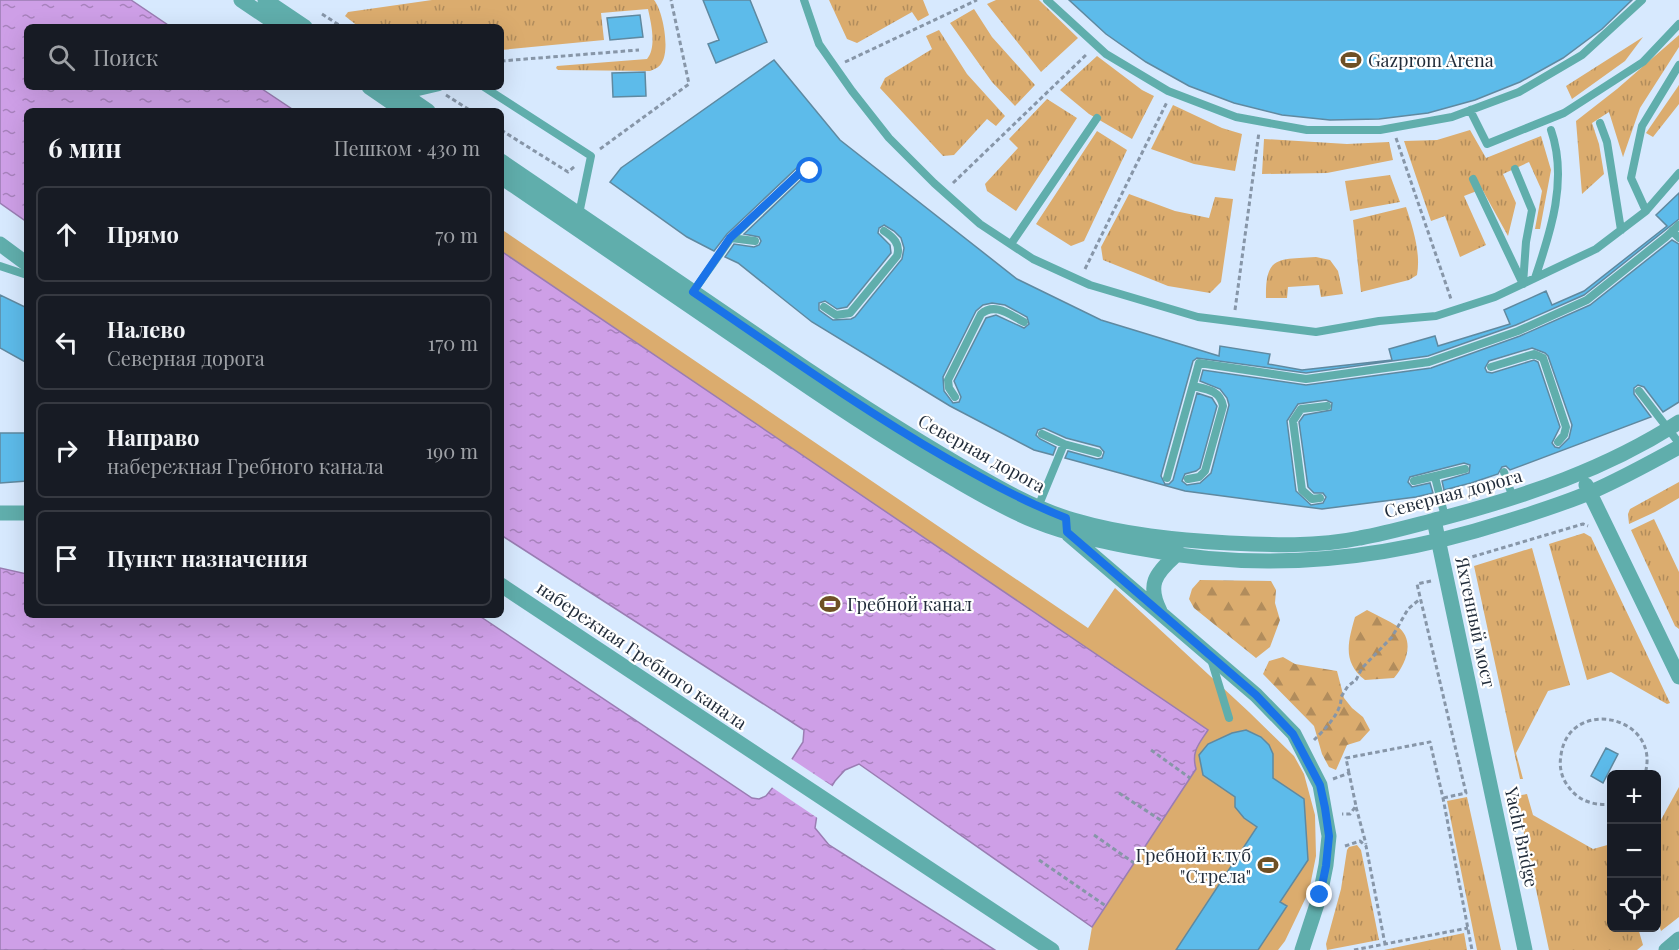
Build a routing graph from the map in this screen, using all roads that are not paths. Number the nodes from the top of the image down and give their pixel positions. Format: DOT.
graph roads {
  1 [pos="265,0"];
  2 [pos="804,0"];
  3 [pos="1047,0"];
  4 [pos="1642,0"];
  5 [pos="248,2"];
  6 [pos="277,24"];
  7 [pos="301,24"];
  8 [pos="1679,24"];
  9 [pos="1679,65"];
  10 [pos="378,90"];
  11 [pos="427,90"];
  12 [pos="489,90"];
  13 [pos="401,98"];
  14 [pos="422,108"];
  15 [pos="1470,110"];
  16 [pos="1097,118"];
  17 [pos="1600,123"];
  18 [pos="1551,130"];
  19 [pos="504,163"];
  20 [pos="1515,169"];
  21 [pos="810,171"];
  22 [pos="1679,173"];
  23 [pos="1473,178"];
  24 [pos="504,179"];
  25 [pos="1646,211"];
  26 [pos="579,214"];
  27 [pos="1679,225"];
  28 [pos="1621,230"];
  29 [pos="884,231"];
  30 [pos="1672,231"];
  31 [pos="730,238"];
  32 [pos="1679,238"];
  33 [pos="754,241"];
  34 [pos="0,244"];
  35 [pos="1011,244"];
  36 [pos="24,262"];
  37 [pos="0,266"];
  38 [pos="24,274"];
  39 [pos="1535,278"];
  40 [pos="1523,284"];
  41 [pos="693,292"];
  42 [pos="824,307"];
  43 [pos="1024,322"];
  44 [pos="1491,367"];
  45 [pos="1193,386"];
  46 [pos="1639,391"];
  47 [pos="955,397"];
  48 [pos="1327,406"];
  49 [pos="1674,425"];
  50 [pos="1042,434"];
  51 [pos="1558,442"];
  52 [pos="1064,444"];
  53 [pos="1679,445"];
  54 [pos="1098,453"];
  55 [pos="1465,469"];
  56 [pos="1503,472"];
  57 [pos="1581,473"];
  58 [pos="1435,477"];
  59 [pos="1167,478"];
  60 [pos="1189,479"];
  61 [pos="1414,481"];
  62 [pos="1590,493"];
  63 [pos="1513,498"];
  64 [pos="1318,499"];
  65 [pos="1038,507"];
  66 [pos="0,513"];
  67 [pos="24,513"];
  68 [pos="1440,518"];
  69 [pos="1067,525"];
  70 [pos="1439,542"];
  71 [pos="1176,548"];
  72 [pos="504,587"];
  73 [pos="1161,614"];
  74 [pos="1210,656"];
  75 [pos="1679,677"];
  76 [pos="1229,718"];
  77 [pos="1480,732"];
  78 [pos="1679,939"];
  79 [pos="1052,950"];
  80 [pos="1302,950"];
  81 [pos="1525,950"];
  82 [pos="1666,950"];
  1 -- 7 [label="street"];
  2 -- 35 [label="lane"];
  3 -- 15 [label="lane"];
  4 -- 15 [label="lane"];
  5 -- 6 [label="street"];
  8 -- 15 [label="lane"];
  9 -- 25 [label="lane"];
  10 -- 13 [label="street"];
  11 -- 13 [label="lane"];
  12 -- 26 [label="lane"];
  13 -- 14 [label="street"];
  16 -- 35 [label="lane"];
  17 -- 28 [label="lane"];
  18 -- 39 [label="lane"];
  19 -- 26 [label="street, Северная дорога"];
  20 -- 40 [label="lane"];
  21 -- 31 [label="lane"];
  22 -- 25 [label="lane"];
  23 -- 40 [label="lane"];
  24 -- 69 [label="street, Северная дорога"];
  25 -- 28 [label="lane"];
  26 -- 41 [label="street, Северная дорога"];
  27 -- 30 [label="lane"];
  28 -- 39 [label="lane"];
  29 -- 42 [label="lane"];
  30 -- 32 [label="lane"];
  30 -- 45 [label="lane"];
  31 -- 33 [label="lane"];
  31 -- 41 [label="lane"];
  34 -- 36 [label="street"];
  35 -- 40 [label="lane"];
  37 -- 38 [label="lane"];
  39 -- 40 [label="lane"];
  41 -- 65 [label="street, Северная дорога"];
  43 -- 47 [label="lane"];
  44 -- 51 [label="lane"];
  45 -- 59 [label="lane"];
  45 -- 60 [label="lane"];
  46 -- 49 [label="lane"];
  48 -- 64 [label="lane"];
  49 -- 53 [label="lane"];
  49 -- 57 [label="street, Северная дорога"];
  50 -- 52 [label="lane"];
  52 -- 54 [label="lane"];
  52 -- 65 [label="lane"];
  53 -- 62 [label="street, Северная дорога"];
  55 -- 58 [label="lane"];
  56 -- 63 [label="lane"];
  57 -- 62 [label="street"];
  57 -- 63 [label="street, Северная дорога"];
  58 -- 61 [label="lane"];
  58 -- 68 [label="lane"];
  62 -- 70 [label="street, Северная дорога"];
  62 -- 75 [label="street"];
  63 -- 68 [label="street, Северная дорога"];
  65 -- 69 [label="street, Северная дорога"];
  66 -- 67 [label="street"];
  68 -- 70 [label="street, Яхтенный мост"];
  68 -- 71 [label="street, Северная дорога"];
  69 -- 71 [label="street, Северная дорога"];
  69 -- 73 [label="street"];
  70 -- 71 [label="street, Северная дорога"];
  70 -- 77 [label="street, Яхтенный мост"];
  71 -- 73 [label="street"];
  72 -- 79 [label="street, набережная Гребного канала"];
  73 -- 74 [label="street"];
  74 -- 76 [label="lane"];
  74 -- 80 [label="street"];
  77 -- 81 [label="street, Yacht Bridge"];
  78 -- 82 [label="street"];
}
